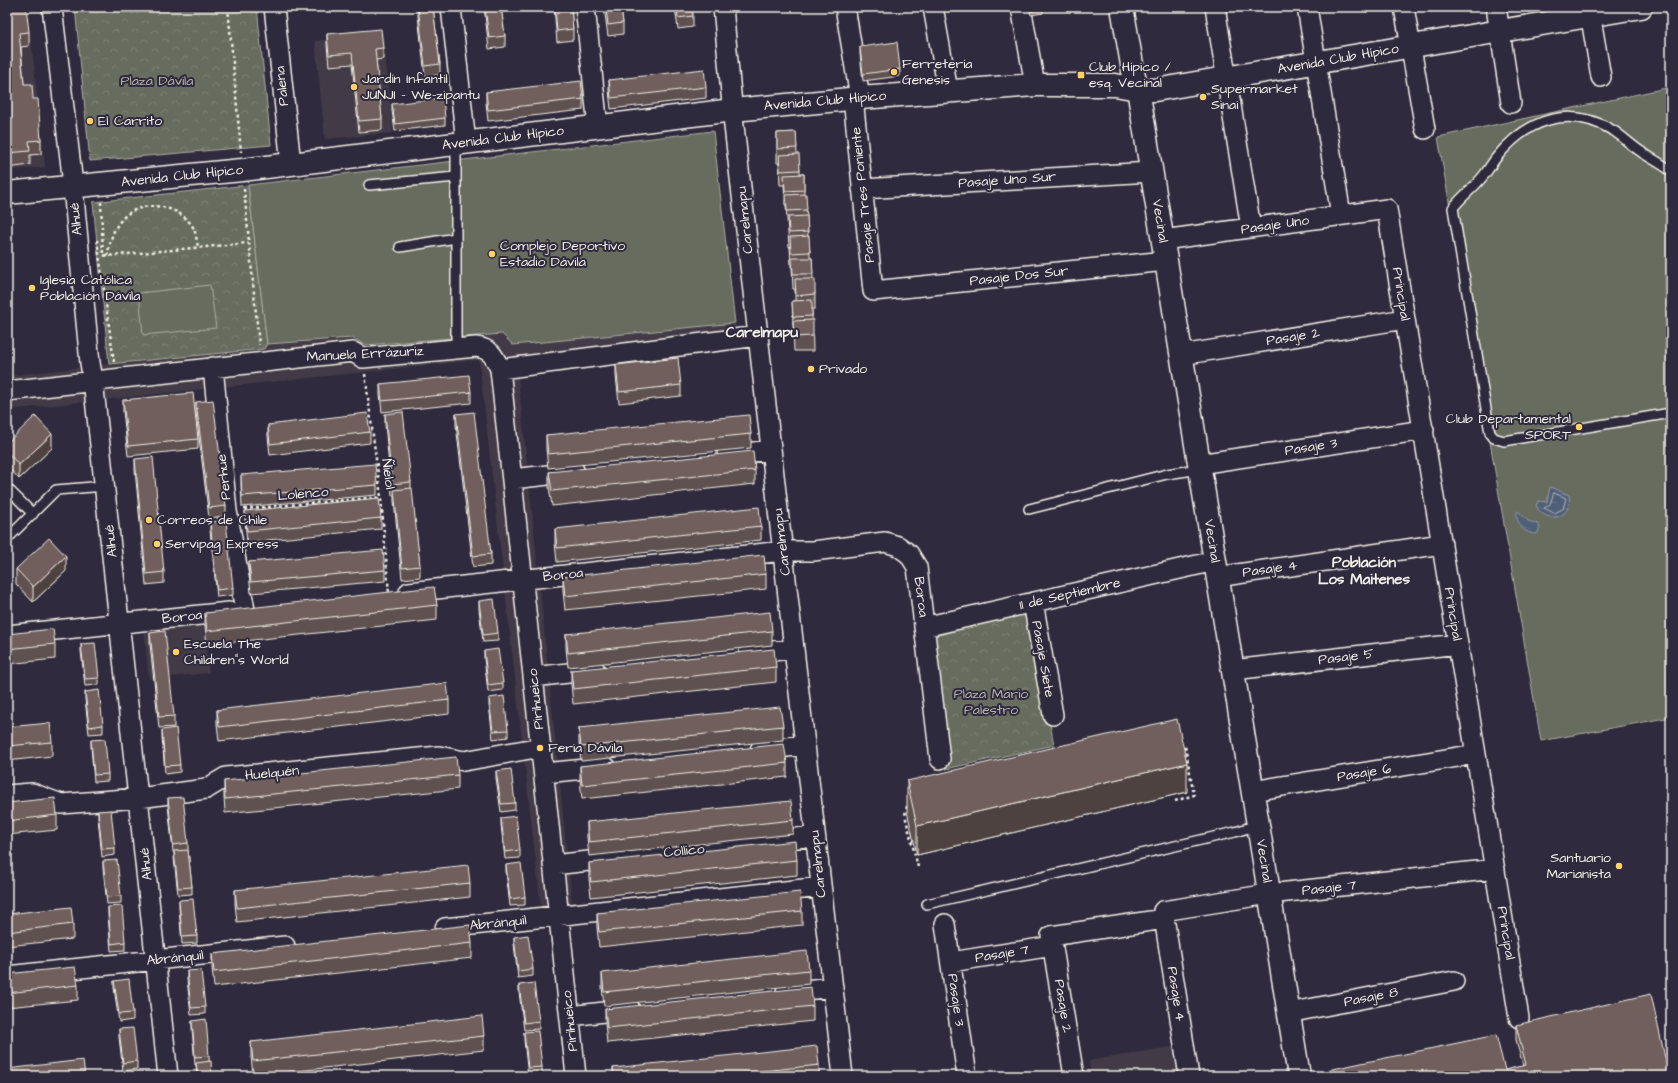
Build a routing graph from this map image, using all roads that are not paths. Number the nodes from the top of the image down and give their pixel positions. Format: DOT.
graph roads {
  1 [pos="52,7"];
  2 [pos="274,7"];
  3 [pos="451,7"];
  4 [pos="585,7"];
  5 [pos="723,7"];
  6 [pos="845,7"];
  7 [pos="933,7"];
  8 [pos="1021,7"];
  9 [pos="1122,7"];
  10 [pos="1215,7"];
  11 [pos="1307,7"];
  12 [pos="1404,7"];
  13 [pos="1496,7"];
  14 [pos="1641,7"];
  15 [pos="1589,12"];
  16 [pos="1500,31"];
  17 [pos="1410,46"];
  18 [pos="1316,62"];
  19 [pos="1601,77"];
  20 [pos="1227,78"];
  21 [pos="1035,85"];
  22 [pos="1138,89"];
  23 [pos="948,91"];
  24 [pos="856,98"];
  25 [pos="1511,103"];
  26 [pos="733,110"];
  27 [pos="598,127"];
  28 [pos="1425,129"];
  29 [pos="461,144"];
  30 [pos="291,164"];
  31 [pos="1671,171"];
  32 [pos="1152,172"];
  33 [pos="456,177"];
  34 [pos="369,185"];
  35 [pos="73,187"];
  36 [pos="862,189"];
  37 [pos="7,193"];
  38 [pos="1387,209"];
  39 [pos="1341,215"];
  40 [pos="1251,228"];
  41 [pos="456,238"];
  42 [pos="400,247"];
  43 [pos="1164,251"];
  44 [pos="873,291"];
  45 [pos="1405,319"];
  46 [pos="758,336"];
  47 [pos="456,349"];
  48 [pos="1181,355"];
  49 [pos="212,367"];
  50 [pos="500,369"];
  51 [pos="94,380"];
  52 [pos="7,391"];
  53 [pos="1671,413"];
  54 [pos="1424,430"];
  55 [pos="771,450"];
  56 [pos="710,457"];
  57 [pos="1199,466"];
  58 [pos="592,470"];
  59 [pos="512,479"];
  60 [pos="105,486"];
  61 [pos="7,488"];
  62 [pos="1029,509"];
  63 [pos="33,514"];
  64 [pos="7,538"];
  65 [pos="1442,544"];
  66 [pos="783,551"];
  67 [pos="1216,569"];
  68 [pos="522,580"];
  69 [pos="389,594"];
  70 [pos="1033,602"];
  71 [pos="253,609"];
  72 [pos="120,624"];
  73 [pos="924,627"];
  74 [pos="7,635"];
  75 [pos="1458,644"];
  76 [pos="794,649"];
  77 [pos="729,656"];
  78 [pos="613,668"];
  79 [pos="1233,670"];
  80 [pos="533,677"];
  81 [pos="1053,715"];
  82 [pos="805,745"];
  83 [pos="541,747"];
  84 [pos="743,752"];
  85 [pos="1476,754"];
  86 [pos="940,759"];
  87 [pos="625,764"];
  88 [pos="544,773"];
  89 [pos="1252,791"];
  90 [pos="7,796"];
  91 [pos="139,798"];
  92 [pos="1258,825"];
  93 [pos="815,836"];
  94 [pos="554,865"];
  95 [pos="1495,869"];
  96 [pos="821,888"];
  97 [pos="1269,894"];
  98 [pos="927,904"];
  99 [pos="1163,915"];
  100 [pos="559,916"];
  101 [pos="945,924"];
  102 [pos="427,930"];
  103 [pos="1052,941"];
  104 [pos="301,944"];
  105 [pos="156,960"];
  106 [pos="951,962"];
  107 [pos="7,976"];
  108 [pos="1454,981"];
  109 [pos="832,987"];
  110 [pos="770,994"];
  111 [pos="644,1008"];
  112 [pos="1288,1013"];
  113 [pos="570,1016"];
  114 [pos="1520,1018"];
  115 [pos="168,1076"];
  116 [pos="576,1076"];
  117 [pos="843,1076"];
  118 [pos="967,1076"];
  119 [pos="1074,1076"];
  120 [pos="1189,1076"];
  121 [pos="1299,1076"];
  1 -- 35 [label="street, Alhué"];
  2 -- 30 [label="street, Palena"];
  3 -- 29 [label="street"];
  4 -- 27 [label="street"];
  5 -- 26 [label="street, Carelmapu"];
  6 -- 24 [label="street, Pasaje Tres Poniente"];
  7 -- 23 [label="street"];
  8 -- 21 [label="street"];
  9 -- 22 [label="street, Vecinal"];
  10 -- 20 [label="street"];
  11 -- 18 [label="street"];
  12 -- 17 [label="street"];
  13 -- 16 [label="street"];
  14 -- 15 [label="street, Avenida Club Hípico"];
  15 -- 16 [label="street, Avenida Club Hípico"];
  15 -- 19 [label="street"];
  16 -- 17 [label="street, Avenida Club Hípico"];
  16 -- 25 [label="street"];
  17 -- 18 [label="street, Avenida Club Hípico"];
  17 -- 28 [label="street"];
  18 -- 20 [label="street, Avenida Club Hípico"];
  18 -- 39 [label="street"];
  20 -- 22 [label="street, Avenida Club Hípico"];
  20 -- 40 [label="street"];
  21 -- 22 [label="street, Avenida Club Hípico"];
  21 -- 23 [label="street, Avenida Club Hípico"];
  22 -- 32 [label="street, Vecinal"];
  23 -- 24 [label="street, Avenida Club Hípico"];
  24 -- 26 [label="street, Avenida Club Hípico"];
  24 -- 36 [label="street, Pasaje Tres Poniente"];
  26 -- 27 [label="street, Avenida Club Hípico"];
  26 -- 46 [label="street, Carelmapu"];
  27 -- 29 [label="street, Avenida Club Hípico"];
  29 -- 30 [label="street, Avenida Club Hípico"];
  29 -- 33 [label="lane"];
  30 -- 35 [label="street, Avenida Club Hípico"];
  31 -- 53 [label="lane"];
  32 -- 36 [label="street, Pasaje Uno Sur"];
  32 -- 43 [label="street, Vecinal"];
  33 -- 34 [label="lane"];
  33 -- 41 [label="lane"];
  35 -- 37 [label="street, Avenida Club Hípico"];
  35 -- 51 [label="street, Alhué"];
  36 -- 44 [label="street, Pasaje Tres Poniente"];
  38 -- 39 [label="street, Pasaje Uno"];
  38 -- 45 [label="street, Principal"];
  39 -- 40 [label="street, Pasaje Uno"];
  40 -- 43 [label="street, Pasaje Uno"];
  41 -- 42 [label="lane"];
  41 -- 47 [label="lane"];
  43 -- 44 [label="street, Pasaje Dos Sur"];
  43 -- 48 [label="street, Vecinal"];
  45 -- 48 [label="street, Pasaje 2"];
  45 -- 54 [label="street, Principal"];
  46 -- 50 [label="street"];
  46 -- 55 [label="street, Carelmapu"];
  47 -- 49 [label="street, Manuela Errázuriz"];
  47 -- 50 [label="street, Manuela Errázuriz"];
  48 -- 57 [label="street, Vecinal"];
  49 -- 51 [label="street, Manuela Errázuriz"];
  49 -- 71 [label="street, Perhue"];
  50 -- 59 [label="street, Pirihueico"];
  51 -- 52 [label="street, Manuela Errázuriz"];
  51 -- 60 [label="street, Alhué"];
  54 -- 57 [label="street, Pasaje 3"];
  54 -- 65 [label="street, Principal"];
  55 -- 56 [label="street"];
  55 -- 66 [label="street, Carelmapu"];
  57 -- 62 [label="lane"];
  57 -- 67 [label="street, Vecinal"];
  58 -- 59 [label="street"];
  59 -- 68 [label="street, Pirihueico"];
  60 -- 63 [label="lane"];
  60 -- 72 [label="street, Alhué"];
  61 -- 63 [label="lane"];
  63 -- 64 [label="lane"];
  65 -- 67 [label="street, Pasaje 4"];
  65 -- 75 [label="street, Principal"];
  66 -- 68 [label="street, Boroa"];
  66 -- 73 [label="street, Boroa"];
  66 -- 76 [label="street, Carelmapu"];
  67 -- 70 [label="street, 11 de Septiembre"];
  67 -- 79 [label="street, Vecinal"];
  68 -- 69 [label="street, Boroa"];
  68 -- 80 [label="street, Pirihueico"];
  70 -- 73 [label="street, 11 de Septiembre"];
  70 -- 81 [label="street, Pasaje Siete"];
  71 -- 72 [label="street, Boroa"];
  72 -- 74 [label="street, Boroa"];
  72 -- 91 [label="street, Alhué"];
  73 -- 86 [label="street, Boroa"];
  75 -- 79 [label="street, Pasaje 5"];
  75 -- 85 [label="street, Principal"];
  76 -- 77 [label="street"];
  76 -- 82 [label="street, Carelmapu"];
  78 -- 80 [label="street"];
  79 -- 89 [label="street, Vecinal"];
  80 -- 83 [label="street, Pirihueico"];
  82 -- 84 [label="street"];
  82 -- 93 [label="street, Carelmapu"];
  83 -- 88 [label="street, Pirihueico"];
  83 -- 91 [label="street, Huelquén"];
  85 -- 89 [label="street, Pasaje 6"];
  85 -- 95 [label="street, Principal"];
  87 -- 88 [label="street"];
  88 -- 94 [label="street, Pirihueico"];
  89 -- 92 [label="street, Vecinal"];
  90 -- 91 [label="street, Huelquén"];
  91 -- 105 [label="street, Alhué"];
  92 -- 97 [label="street, Vecinal"];
  92 -- 98 [label="lane"];
  93 -- 94 [label="street, Collico"];
  93 -- 96 [label="street, Carelmapu"];
  94 -- 100 [label="street, Pirihueico"];
  95 -- 97 [label="street, Pasaje 7"];
  95 -- 114 [label="street, Principal"];
  96 -- 100 [label="street, Abránquil"];
  96 -- 109 [label="street, Carelmapu"];
  97 -- 99 [label="street, Pasaje 7"];
  97 -- 112 [label="street, Vecinal"];
  99 -- 103 [label="street, Pasaje 7"];
  99 -- 120 [label="street, Pasaje 4"];
  100 -- 102 [label="street, Abránquil"];
  100 -- 113 [label="street, Pirihueico"];
  101 -- 106 [label="street, Pasaje 3"];
  103 -- 106 [label="street, Pasaje 7"];
  103 -- 119 [label="street, Pasaje 2"];
  104 -- 105 [label="street, Abránquil"];
  105 -- 107 [label="street, Abránquil"];
  105 -- 115 [label="street, Alhué"];
  106 -- 118 [label="street, Pasaje 3"];
  108 -- 112 [label="street, Pasaje 8"];
  109 -- 110 [label="street"];
  109 -- 117 [label="street, Carelmapu"];
  111 -- 113 [label="street"];
  112 -- 121 [label="street, Vecinal"];
  113 -- 116 [label="street, Pirihueico"];
}
